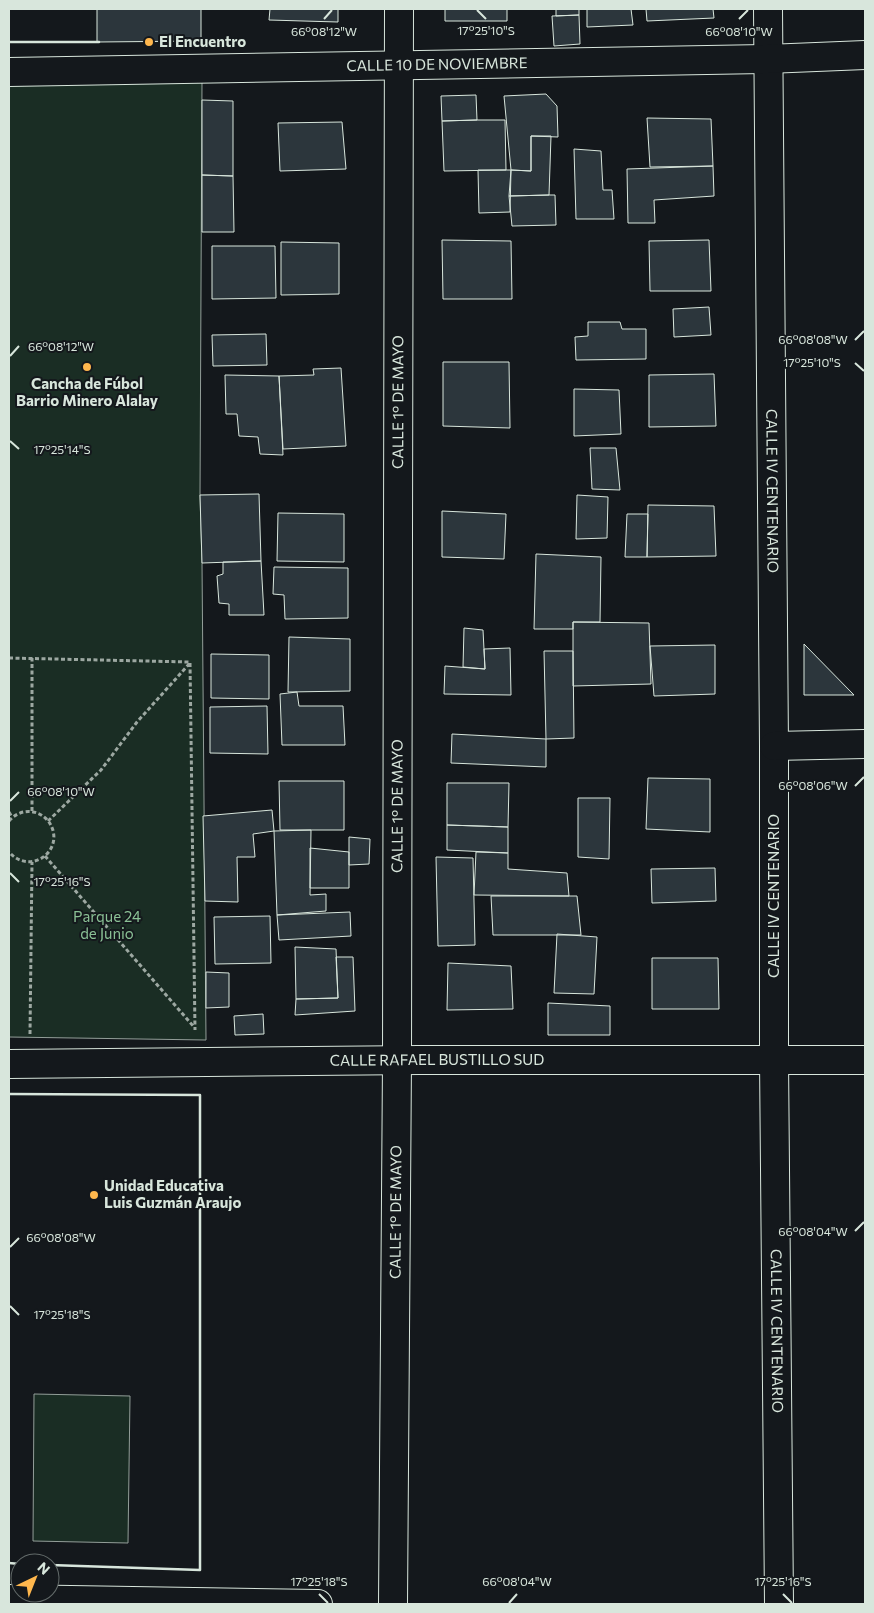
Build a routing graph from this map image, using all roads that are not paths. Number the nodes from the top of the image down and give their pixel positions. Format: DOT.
graph roads {
  1 [pos="399,9"];
  2 [pos="768,9"];
  3 [pos="865,55"];
  4 [pos="767,59"];
  5 [pos="400,65"];
  6 [pos="9,72"];
  7 [pos="865,744"];
  8 [pos="774,746"];
  9 [pos="774,1060"];
  10 [pos="865,1060"];
  11 [pos="397,1061"];
  12 [pos="19,1064"];
  13 [pos="9,1599"];
  14 [pos="318,1604"];
  15 [pos="393,1604"];
  16 [pos="779,1604"];
  1 -- 5 [label="street, CALLE 1° DE MAYO"];
  2 -- 4 [label="street, CALLE IV CENTENARIO"];
  3 -- 4 [label="street, CALLE 10 DE NOVIEMBRE"];
  4 -- 5 [label="street, CALLE 10 DE NOVIEMBRE"];
  4 -- 8 [label="street, CALLE IV CENTENARIO"];
  5 -- 6 [label="street, CALLE 10 DE NOVIEMBRE"];
  5 -- 11 [label="street, CALLE 1° DE MAYO"];
  7 -- 8 [label="street"];
  8 -- 9 [label="street, CALLE IV CENTENARIO"];
  9 -- 10 [label="street, CALLE RAFAEL BUSTILLO SUD"];
  9 -- 11 [label="street, CALLE RAFAEL BUSTILLO SUD"];
  9 -- 16 [label="street, CALLE IV CENTENARIO"];
  11 -- 12 [label="street, CALLE RAFAEL BUSTILLO SUD"];
  11 -- 15 [label="street, CALLE 1° DE MAYO"];
  13 -- 14 [label="street"];
}
